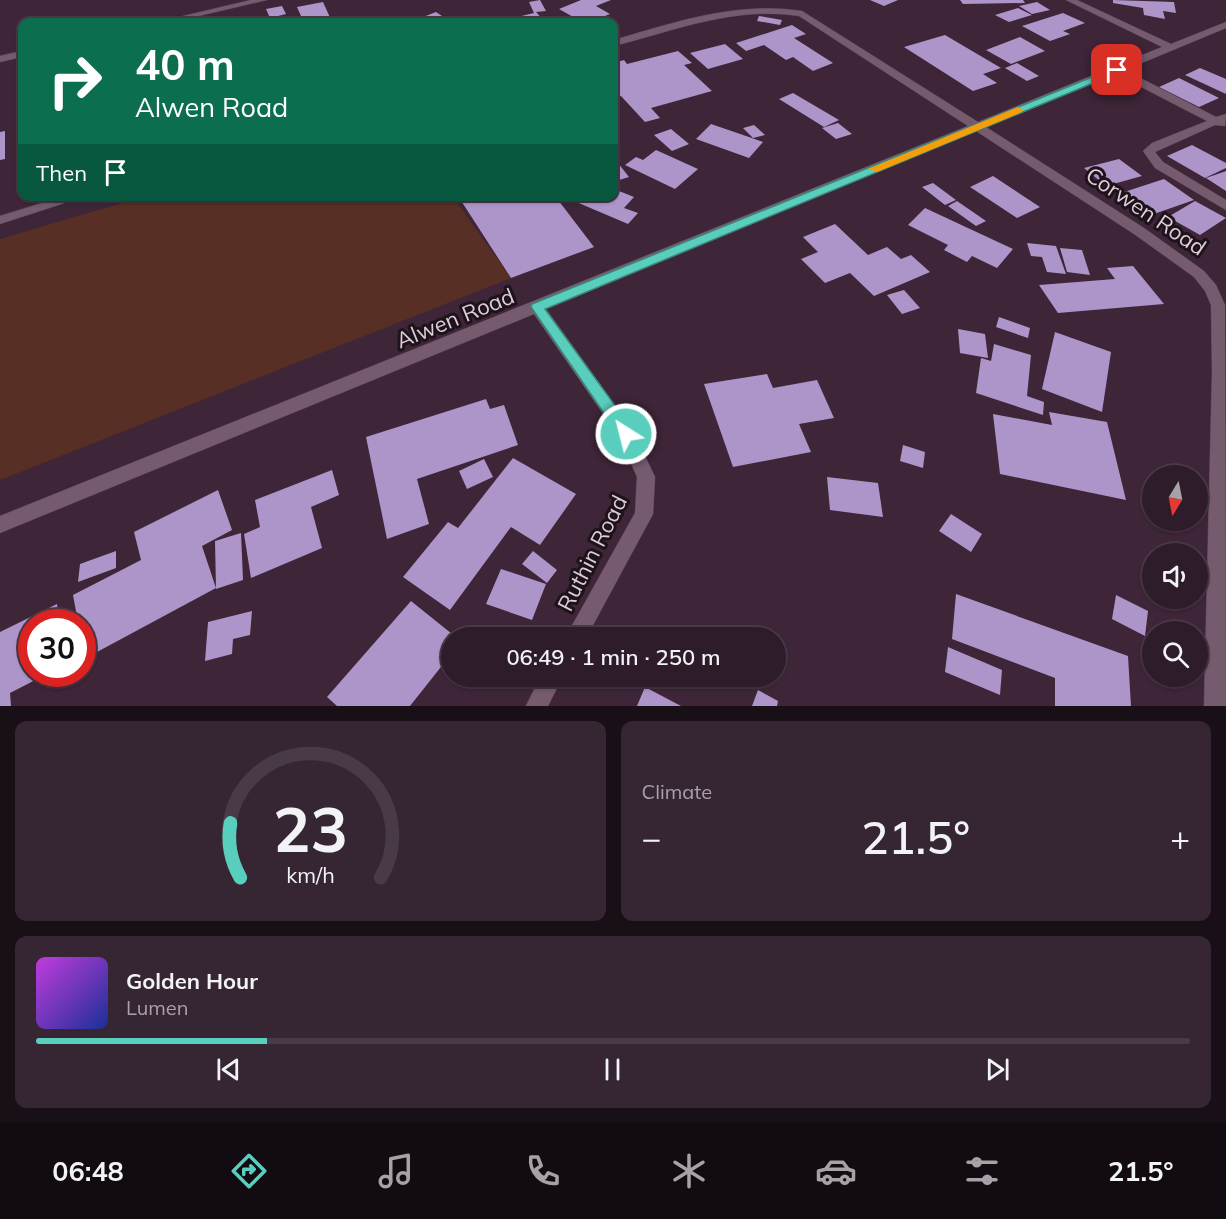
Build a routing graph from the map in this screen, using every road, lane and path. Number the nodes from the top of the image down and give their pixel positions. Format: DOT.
graph roads {
  1 [pos="263,0"];
  2 [pos="1070,0"];
  3 [pos="181,18"];
  4 [pos="1226,25"];
  5 [pos="618,42"];
  6 [pos="1171,48"];
  7 [pos="18,55"];
  8 [pos="0,59"];
  9 [pos="1117,70"];
  10 [pos="1223,122"];
  11 [pos="978,127"];
  12 [pos="41,202"];
  13 [pos="1226,206"];
  14 [pos="0,220"];
  15 [pos="537,307"];
  16 [pos="1221,483"];
  17 [pos="0,525"];
  18 [pos="581,627"];
  19 [pos="547,687"];
  20 [pos="537,706"];
  21 [pos="1215,706"];
  1 -- 3 [label="street"];
  2 -- 6 [label="street"];
  4 -- 6 [label="street, Alwen Road"];
  5 -- 11 [label="street, Corwen Road"];
  6 -- 9 [label="street, Alwen Road"];
  7 -- 8 [label="street"];
  9 -- 10 [label="street"];
  9 -- 11 [label="street, Alwen Road"];
  10 -- 13 [label="street"];
  11 -- 15 [label="street, Alwen Road"];
  11 -- 16 [label="street, Corwen Road"];
  12 -- 14 [label="street"];
  15 -- 17 [label="street, Alwen Road"];
  15 -- 18 [label="street, Ruthin Road"];
  16 -- 21 [label="street, Corwen Road"];
  19 -- 20 [label="street"];
}
